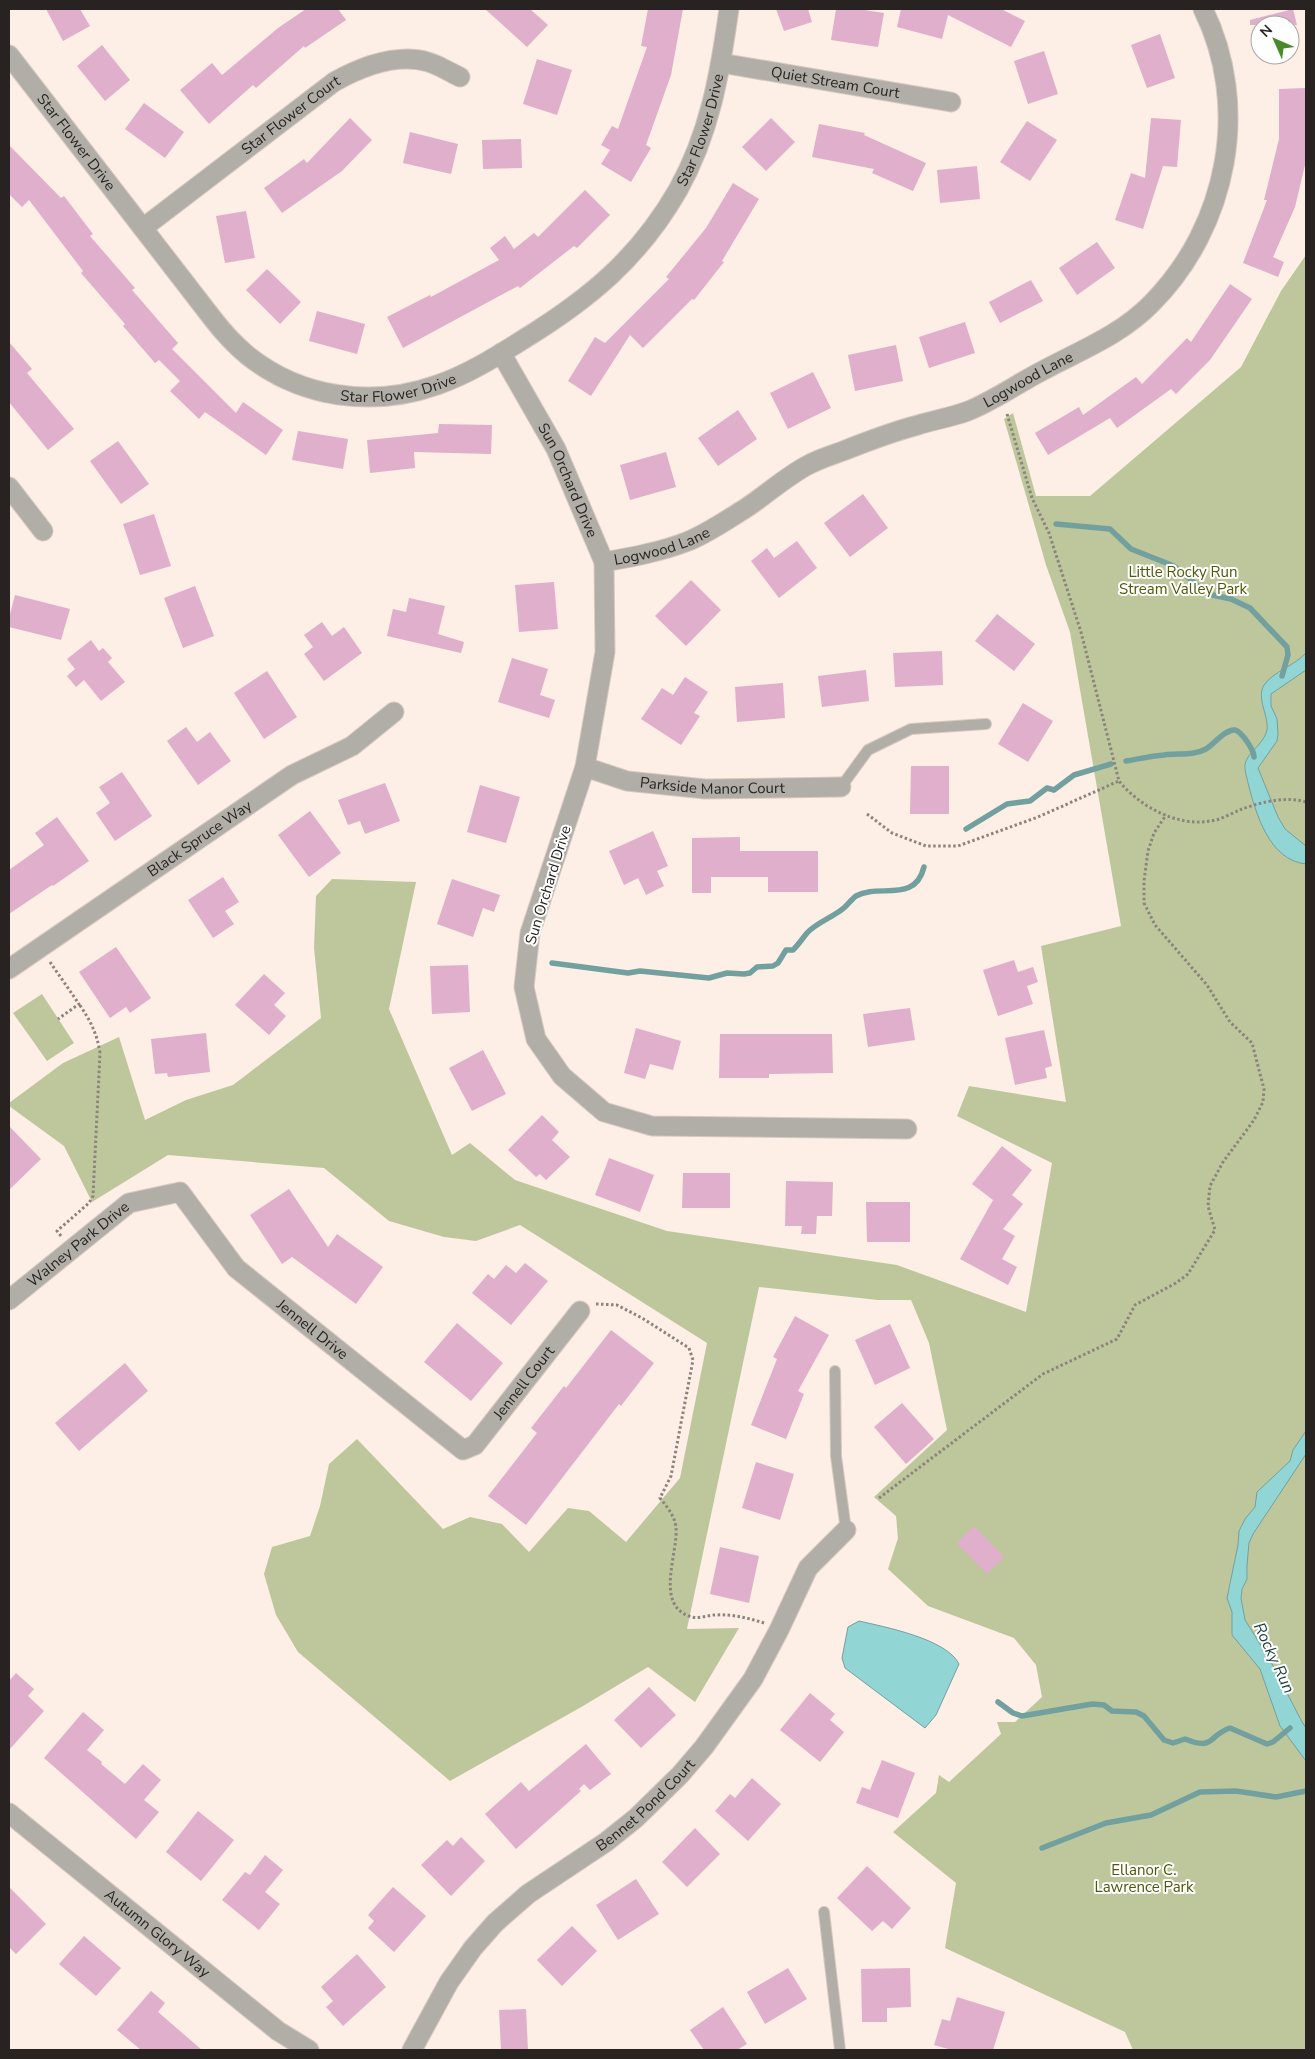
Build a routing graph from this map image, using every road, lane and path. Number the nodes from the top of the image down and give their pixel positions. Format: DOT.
graph roads {
  1 [pos="729,9"];
  2 [pos="1203,9"];
  3 [pos="9,55"];
  4 [pos="722,63"];
  5 [pos="460,77"];
  6 [pos="951,102"];
  7 [pos="143,228"];
  8 [pos="501,354"];
  9 [pos="1007,414"];
  10 [pos="9,487"];
  11 [pos="43,531"];
  12 [pos="604,562"];
  13 [pos="394,712"];
  14 [pos="986,724"];
  15 [pos="585,767"];
  16 [pos="1119,781"];
  17 [pos="841,787"];
  18 [pos="1306,802"];
  19 [pos="867,814"];
  20 [pos="1166,815"];
  21 [pos="49,961"];
  22 [pos="9,969"];
  23 [pos="79,1004"];
  24 [pos="58,1019"];
  25 [pos="907,1129"];
  26 [pos="180,1192"];
  27 [pos="62,1237"];
  28 [pos="9,1300"];
  29 [pos="586,1308"];
  30 [pos="835,1371"];
  31 [pos="463,1450"];
  32 [pos="879,1498"];
  33 [pos="846,1530"];
  34 [pos="765,1623"];
  35 [pos="9,1813"];
  36 [pos="824,1912"];
  37 [pos="309,2050"];
  38 [pos="412,2050"];
  39 [pos="840,2050"];
  1 -- 4 [label="street, Star Flower Drive"];
  2 -- 12 [label="street, Logwood Lane"];
  3 -- 7 [label="street, Star Flower Drive"];
  4 -- 6 [label="street, Quiet Stream Court"];
  4 -- 8 [label="street, Star Flower Drive"];
  5 -- 7 [label="street, Star Flower Court"];
  7 -- 8 [label="street, Star Flower Drive"];
  8 -- 12 [label="street, Sun Orchard Drive"];
  9 -- 16 [label="path"];
  10 -- 11 [label="street"];
  12 -- 15 [label="street, Sun Orchard Drive"];
  13 -- 22 [label="street, Black Spruce Way"];
  14 -- 17 [label="lane"];
  15 -- 17 [label="street, Parkside Manor Court"];
  15 -- 25 [label="street, Sun Orchard Drive"];
  16 -- 19 [label="path"];
  16 -- 20 [label="path"];
  18 -- 20 [label="path"];
  20 -- 32 [label="path"];
  21 -- 23 [label="path"];
  23 -- 24 [label="path"];
  23 -- 27 [label="path"];
  26 -- 28 [label="street, Walney Park Drive"];
  26 -- 31 [label="street, Jennell Drive"];
  29 -- 31 [label="street, Jennell Court"];
  29 -- 34 [label="path"];
  30 -- 33 [label="lane"];
  33 -- 38 [label="street, Bennet Pond Court"];
  35 -- 37 [label="street, Autumn Glory Way"];
  36 -- 39 [label="lane"];
}
